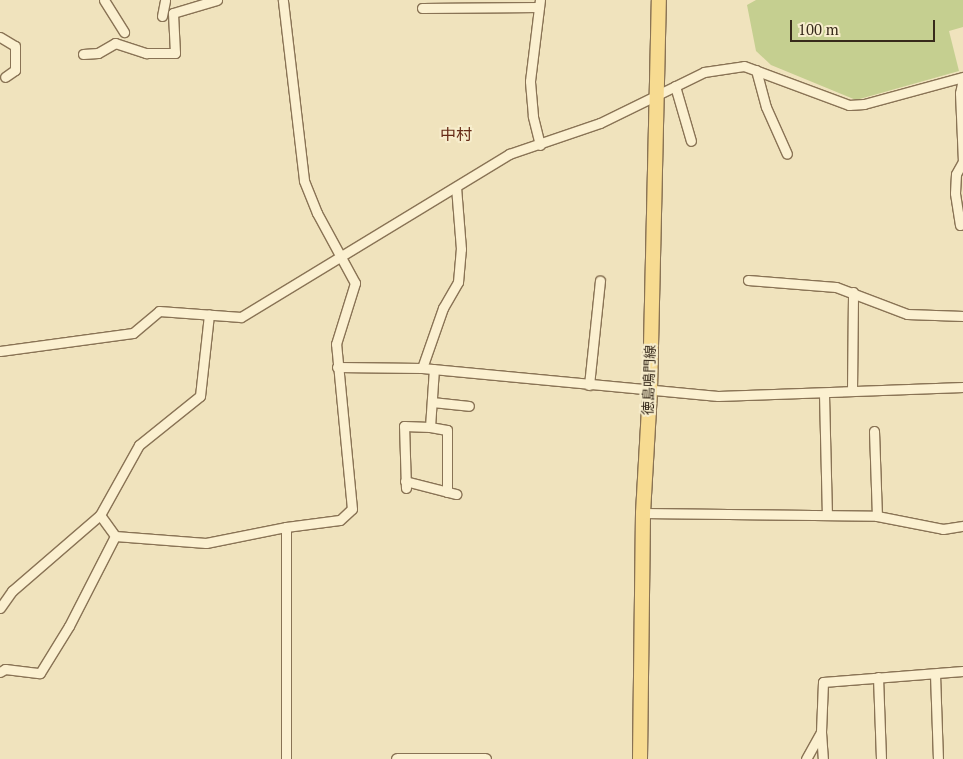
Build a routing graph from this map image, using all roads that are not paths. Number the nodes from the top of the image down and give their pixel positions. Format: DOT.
graph roads {
  1 [pos="104,0"];
  2 [pos="165,0"];
  3 [pos="217,0"];
  4 [pos="283,0"];
  5 [pos="659,0"];
  6 [pos="540,4"];
  7 [pos="422,8"];
  8 [pos="162,16"];
  9 [pos="124,32"];
  10 [pos="0,37"];
  11 [pos="83,54"];
  12 [pos="756,70"];
  13 [pos="6,77"];
  14 [pos="963,78"];
  15 [pos="675,86"];
  16 [pos="654,96"];
  17 [pos="691,141"];
  18 [pos="540,146"];
  19 [pos="787,154"];
  20 [pos="962,163"];
  21 [pos="456,186"];
  22 [pos="960,225"];
  23 [pos="341,257"];
  24 [pos="748,280"];
  25 [pos="600,281"];
  26 [pos="853,292"];
  27 [pos="209,314"];
  28 [pos="963,316"];
  29 [pos="0,351"];
  30 [pos="338,368"];
  31 [pos="422,368"];
  32 [pos="434,369"];
  33 [pos="589,385"];
  34 [pos="963,387"];
  35 [pos="650,390"];
  36 [pos="852,390"];
  37 [pos="824,394"];
  38 [pos="432,402"];
  39 [pos="469,406"];
  40 [pos="430,427"];
  41 [pos="874,431"];
  42 [pos="643,513"];
  43 [pos="827,514"];
  44 [pos="100,515"];
  45 [pos="877,516"];
  46 [pos="963,526"];
  47 [pos="286,527"];
  48 [pos="115,536"];
  49 [pos="0,608"];
  50 [pos="963,671"];
  51 [pos="0,672"];
  52 [pos="935,674"];
  53 [pos="878,677"];
  54 [pos="821,732"];
  55 [pos="286,759"];
  56 [pos="397,759"];
  57 [pos="485,759"];
  58 [pos="640,759"];
  59 [pos="806,759"];
  60 [pos="823,759"];
  61 [pos="881,759"];
  62 [pos="938,759"];
  1 -- 9 [label="street"];
  2 -- 8 [label="street"];
  3 -- 11 [label="street"];
  4 -- 23 [label="street"];
  5 -- 16 [label="main road, 徳島鳴門線"];
  6 -- 7 [label="street"];
  6 -- 18 [label="street"];
  10 -- 13 [label="street"];
  12 -- 14 [label="street"];
  12 -- 15 [label="street"];
  12 -- 19 [label="street"];
  14 -- 20 [label="street"];
  15 -- 16 [label="street"];
  15 -- 17 [label="street"];
  16 -- 18 [label="street"];
  16 -- 35 [label="main road, 徳島鳴門線"];
  18 -- 21 [label="street"];
  20 -- 22 [label="street"];
  21 -- 23 [label="street"];
  21 -- 31 [label="street"];
  23 -- 27 [label="street"];
  23 -- 30 [label="street"];
  24 -- 26 [label="street"];
  25 -- 33 [label="street"];
  26 -- 28 [label="street"];
  26 -- 36 [label="street"];
  27 -- 29 [label="street"];
  27 -- 44 [label="street"];
  30 -- 31 [label="street"];
  30 -- 47 [label="street"];
  31 -- 32 [label="street"];
  32 -- 33 [label="street"];
  32 -- 38 [label="street"];
  33 -- 35 [label="street"];
  34 -- 36 [label="street"];
  35 -- 37 [label="street"];
  35 -- 42 [label="main road, 徳島鳴門線"];
  36 -- 37 [label="street"];
  37 -- 43 [label="street"];
  38 -- 39 [label="street"];
  38 -- 40 [label="street"];
  40 -- 40 [label="street"];
  41 -- 45 [label="street"];
  42 -- 43 [label="street"];
  42 -- 58 [label="main road, 徳島鳴門線"];
  43 -- 45 [label="street"];
  44 -- 48 [label="street"];
  44 -- 49 [label="street"];
  45 -- 46 [label="street"];
  47 -- 48 [label="street"];
  47 -- 55 [label="street"];
  48 -- 51 [label="street"];
  50 -- 52 [label="street"];
  52 -- 53 [label="street"];
  52 -- 62 [label="street"];
  53 -- 54 [label="street"];
  53 -- 61 [label="street"];
  54 -- 59 [label="street"];
  54 -- 60 [label="street"];
  56 -- 57 [label="street"];
}
